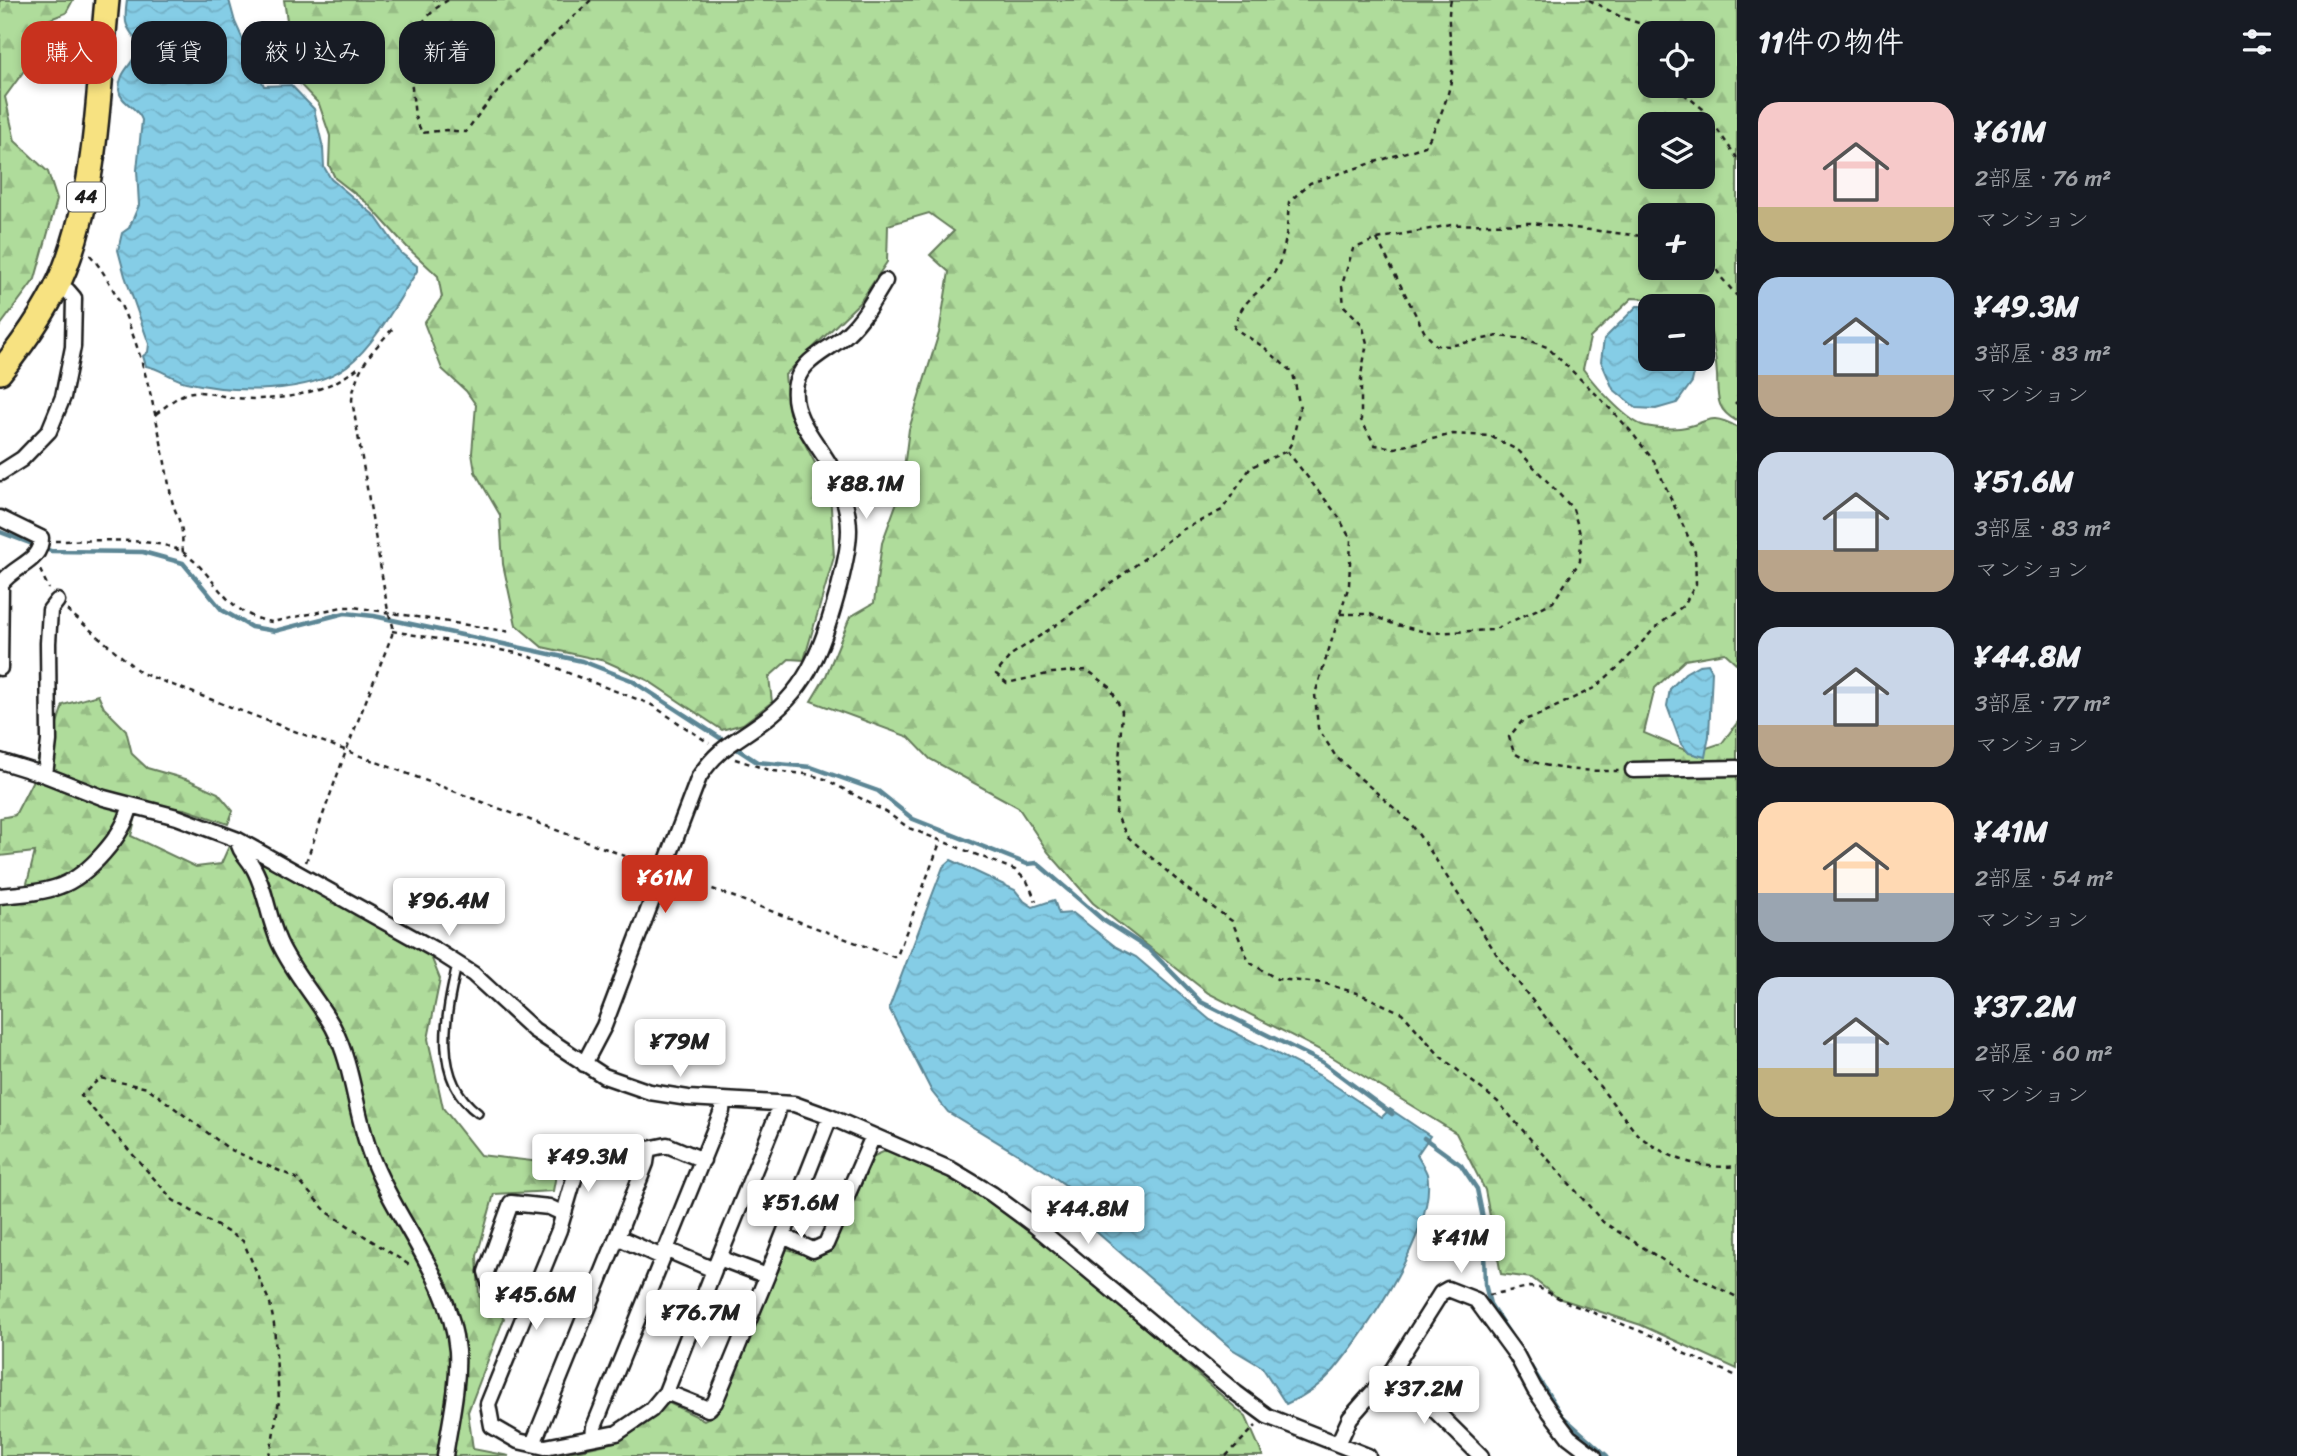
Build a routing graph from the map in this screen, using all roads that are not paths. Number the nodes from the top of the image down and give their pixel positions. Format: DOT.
graph roads {
  1 [pos="107,0"];
  2 [pos="885,281"];
  3 [pos="57,285"];
  4 [pos="0,372"];
  5 [pos="0,473"];
  6 [pos="0,518"];
  7 [pos="57,601"];
  8 [pos="0,668"];
  9 [pos="0,761"];
  10 [pos="1737,768"];
  11 [pos="1633,770"];
  12 [pos="45,775"];
  13 [pos="130,807"];
  14 [pos="238,840"];
  15 [pos="0,896"];
  16 [pos="457,964"];
  17 [pos="584,1064"];
  18 [pos="723,1101"];
  19 [pos="778,1105"];
  20 [pos="478,1113"];
  21 [pos="830,1117"];
  22 [pos="873,1136"];
  23 [pos="649,1149"];
  24 [pos="703,1160"];
  25 [pos="564,1214"];
  26 [pos="783,1236"];
  27 [pos="617,1237"];
  28 [pos="664,1253"];
  29 [pos="717,1264"];
  30 [pos="767,1276"];
  31 [pos="528,1306"];
  32 [pos="1393,1369"];
  33 [pos="666,1392"];
  34 [pos="593,1437"];
  35 [pos="533,1444"];
  36 [pos="1338,1444"];
  37 [pos="445,1456"];
  38 [pos="1368,1456"];
  39 [pos="1481,1456"];
  40 [pos="1594,1456"];
  1 -- 3 [label="main road, 44"];
  2 -- 17 [label="street"];
  3 -- 4 [label="main road, 44"];
  3 -- 5 [label="street"];
  6 -- 8 [label="street"];
  7 -- 12 [label="street"];
  9 -- 12 [label="street"];
  10 -- 11 [label="street"];
  12 -- 13 [label="street"];
  13 -- 14 [label="street"];
  13 -- 15 [label="street"];
  14 -- 16 [label="street"];
  14 -- 37 [label="street"];
  16 -- 17 [label="street"];
  16 -- 20 [label="lane"];
  17 -- 18 [label="street"];
  18 -- 19 [label="street"];
  18 -- 24 [label="street"];
  19 -- 21 [label="street"];
  19 -- 29 [label="street"];
  21 -- 22 [label="street"];
  21 -- 26 [label="street"];
  22 -- 26 [label="street"];
  22 -- 36 [label="street"];
  23 -- 24 [label="street"];
  23 -- 25 [label="street"];
  23 -- 27 [label="street"];
  24 -- 28 [label="street"];
  25 -- 31 [label="street"];
  25 -- 31 [label="street"];
  26 -- 30 [label="street"];
  27 -- 28 [label="street"];
  27 -- 35 [label="street"];
  28 -- 29 [label="street"];
  28 -- 34 [label="street"];
  29 -- 30 [label="street"];
  29 -- 33 [label="street"];
  30 -- 33 [label="street"];
  31 -- 35 [label="street"];
  32 -- 36 [label="street"];
  32 -- 39 [label="street"];
  32 -- 40 [label="street"];
  33 -- 34 [label="street"];
  34 -- 35 [label="street"];
  36 -- 38 [label="street"];
}
